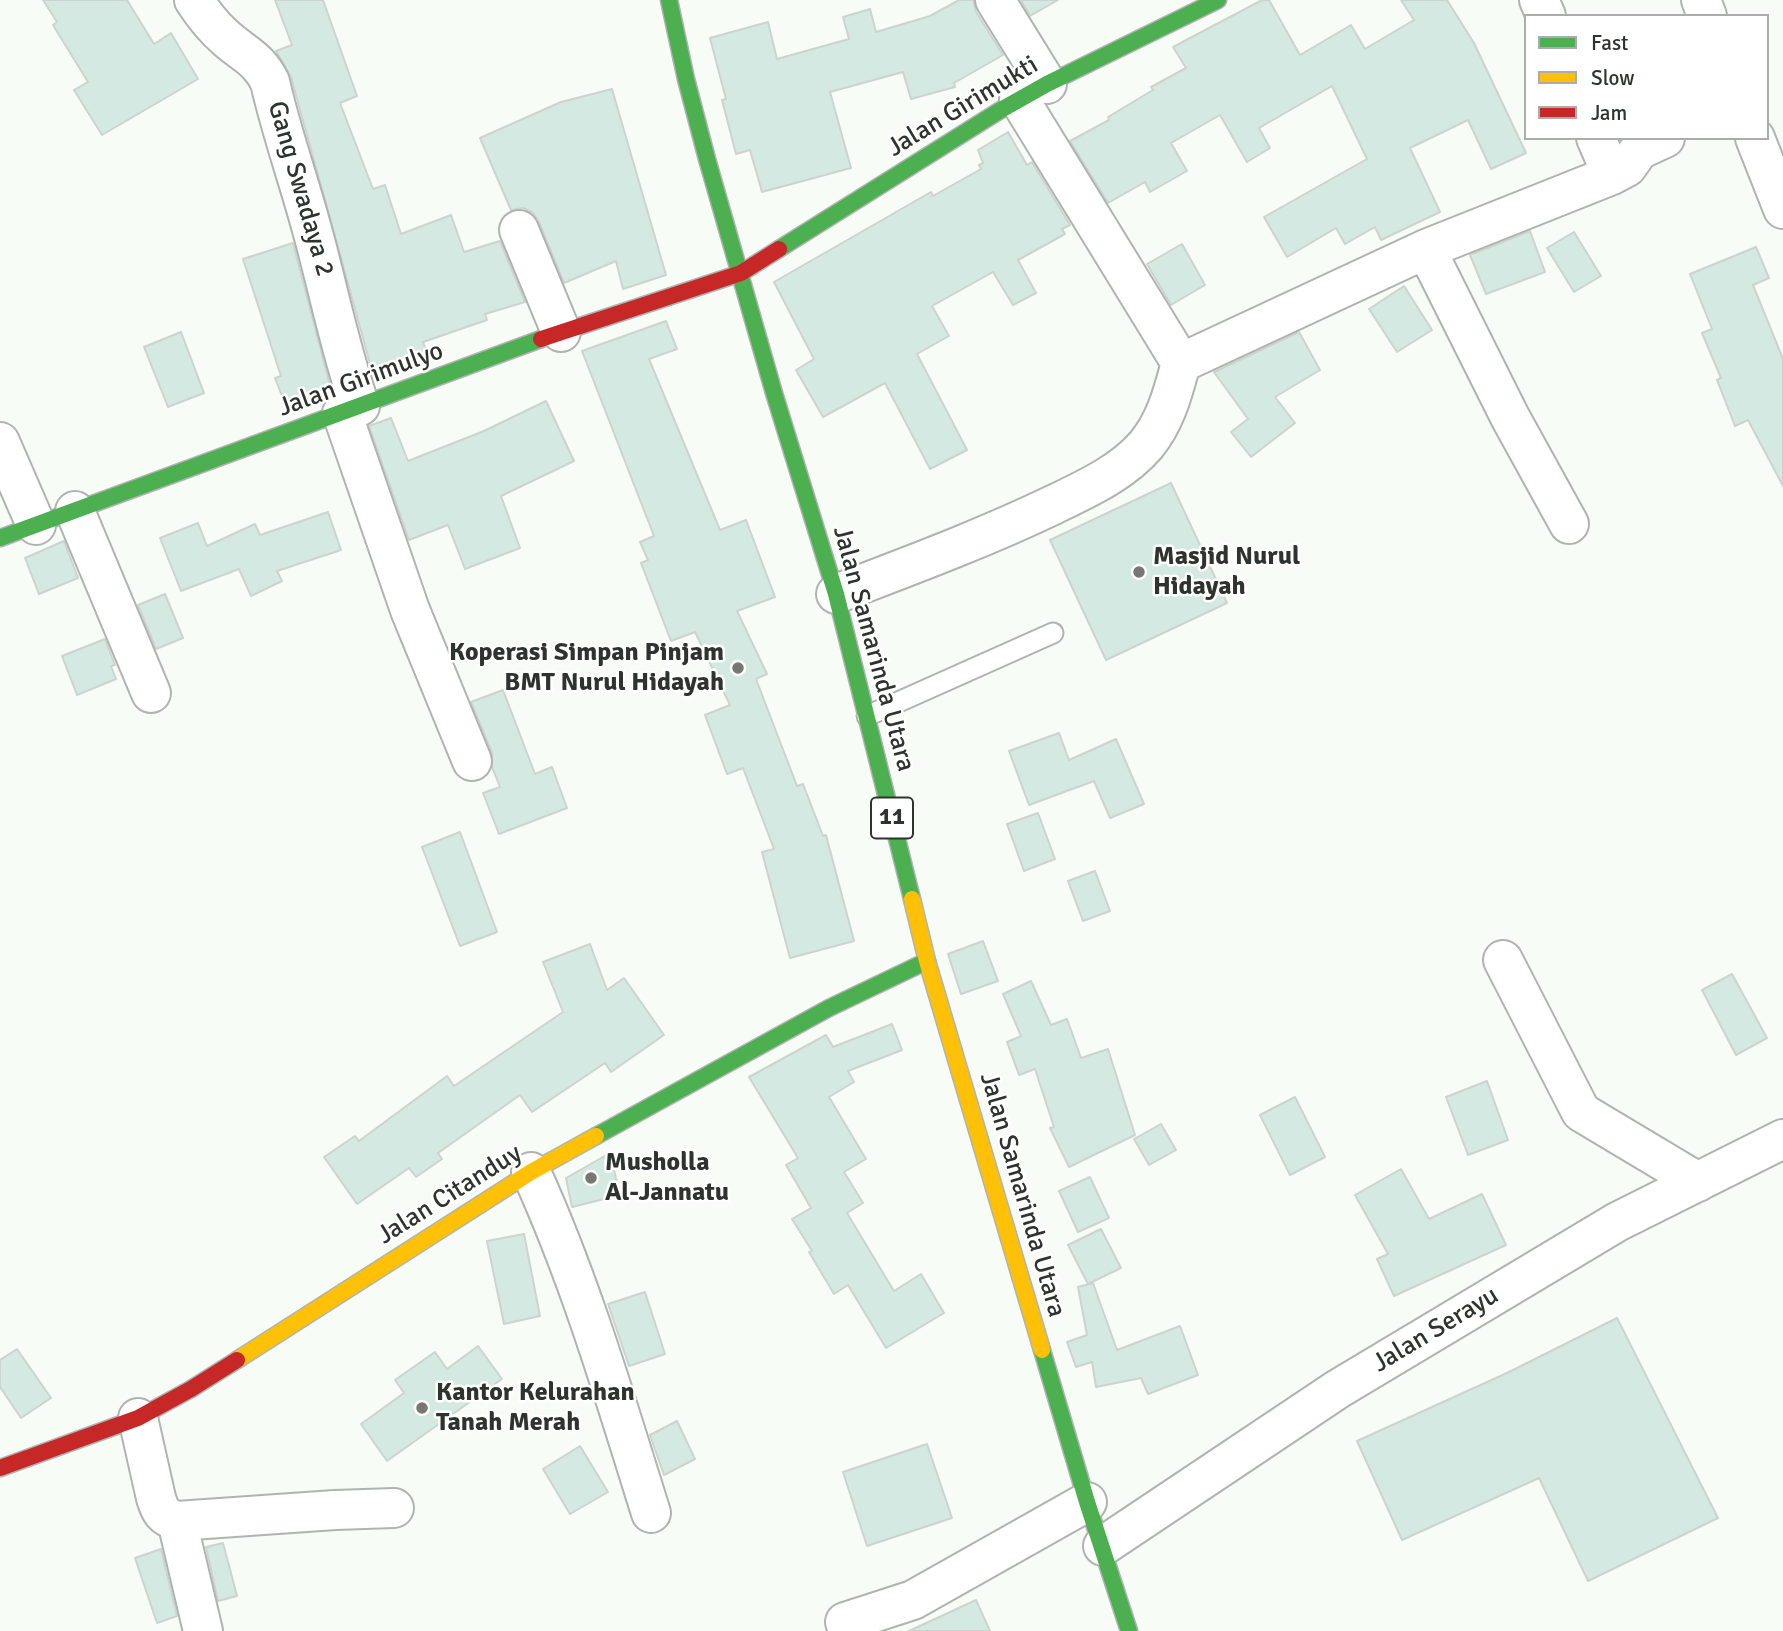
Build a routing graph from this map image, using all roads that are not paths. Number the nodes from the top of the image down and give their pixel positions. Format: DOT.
graph roads {
  1 [pos="194,0"];
  2 [pos="669,0"];
  3 [pos="995,0"];
  4 [pos="1219,0"];
  5 [pos="1033,92"];
  6 [pos="1597,140"];
  7 [pos="1661,140"];
  8 [pos="1756,140"];
  9 [pos="1612,175"];
  10 [pos="1783,209"];
  11 [pos="519,230"];
  12 [pos="1426,249"];
  13 [pos="741,273"];
  14 [pos="561,332"];
  15 [pos="1181,363"];
  16 [pos="351,410"];
  17 [pos="0,442"];
  18 [pos="75,511"];
  19 [pos="1569,524"];
  20 [pos="36,525"];
  21 [pos="0,538"];
  22 [pos="836,594"];
  23 [pos="1053,633"];
  24 [pos="151,692"];
  25 [pos="867,716"];
  26 [pos="472,761"];
  27 [pos="1503,960"];
  28 [pos="927,961"];
  29 [pos="1783,1139"];
  30 [pos="531,1172"];
  31 [pos="1698,1182"];
  32 [pos="138,1418"];
  33 [pos="0,1468"];
  34 [pos="1087,1502"];
  35 [pos="394,1508"];
  36 [pos="651,1513"];
  37 [pos="177,1521"];
  38 [pos="1103,1546"];
  39 [pos="845,1622"];
  40 [pos="203,1631"];
  41 [pos="1129,1631"];
  1 -- 16 [label="street, Gang Swadaya 2"];
  2 -- 13 [label="main road, Jalan Samarinda Utara / 11"];
  3 -- 5 [label="street"];
  4 -- 5 [label="main road, Jalan Girimukti"];
  5 -- 13 [label="main road, Jalan Girimukti"];
  5 -- 15 [label="street"];
  6 -- 9 [label="street"];
  7 -- 9 [label="street"];
  8 -- 10 [label="street"];
  9 -- 12 [label="street"];
  11 -- 14 [label="street"];
  12 -- 15 [label="street"];
  12 -- 19 [label="street"];
  13 -- 14 [label="main road, Jalan Girimulyo"];
  13 -- 22 [label="main road, Jalan Samarinda Utara / 11"];
  14 -- 16 [label="main road, Jalan Girimulyo"];
  15 -- 22 [label="street"];
  16 -- 18 [label="main road, Jalan Girimulyo"];
  16 -- 26 [label="street, Gang Swadaya 2"];
  17 -- 20 [label="street"];
  18 -- 20 [label="main road, Jalan Girimulyo"];
  18 -- 24 [label="street"];
  20 -- 21 [label="main road, Jalan Girimulyo"];
  22 -- 25 [label="main road, Jalan Samarinda Utara / 11"];
  23 -- 25 [label="lane"];
  25 -- 28 [label="main road, Jalan Samarinda Utara / 11"];
  27 -- 31 [label="street"];
  28 -- 30 [label="main road, Jalan Citanduy"];
  28 -- 34 [label="main road, Jalan Samarinda Utara / 11"];
  29 -- 31 [label="street, Jalan Serayu"];
  30 -- 32 [label="main road, Jalan Citanduy"];
  30 -- 36 [label="street"];
  31 -- 38 [label="street, Jalan Serayu"];
  32 -- 33 [label="main road, Jalan Citanduy"];
  32 -- 37 [label="street"];
  34 -- 38 [label="main road, Jalan Samarinda Utara / 11"];
  34 -- 39 [label="street"];
  35 -- 37 [label="street"];
  37 -- 40 [label="street"];
  38 -- 41 [label="main road, Jalan Samarinda Utara / 11"];
}
